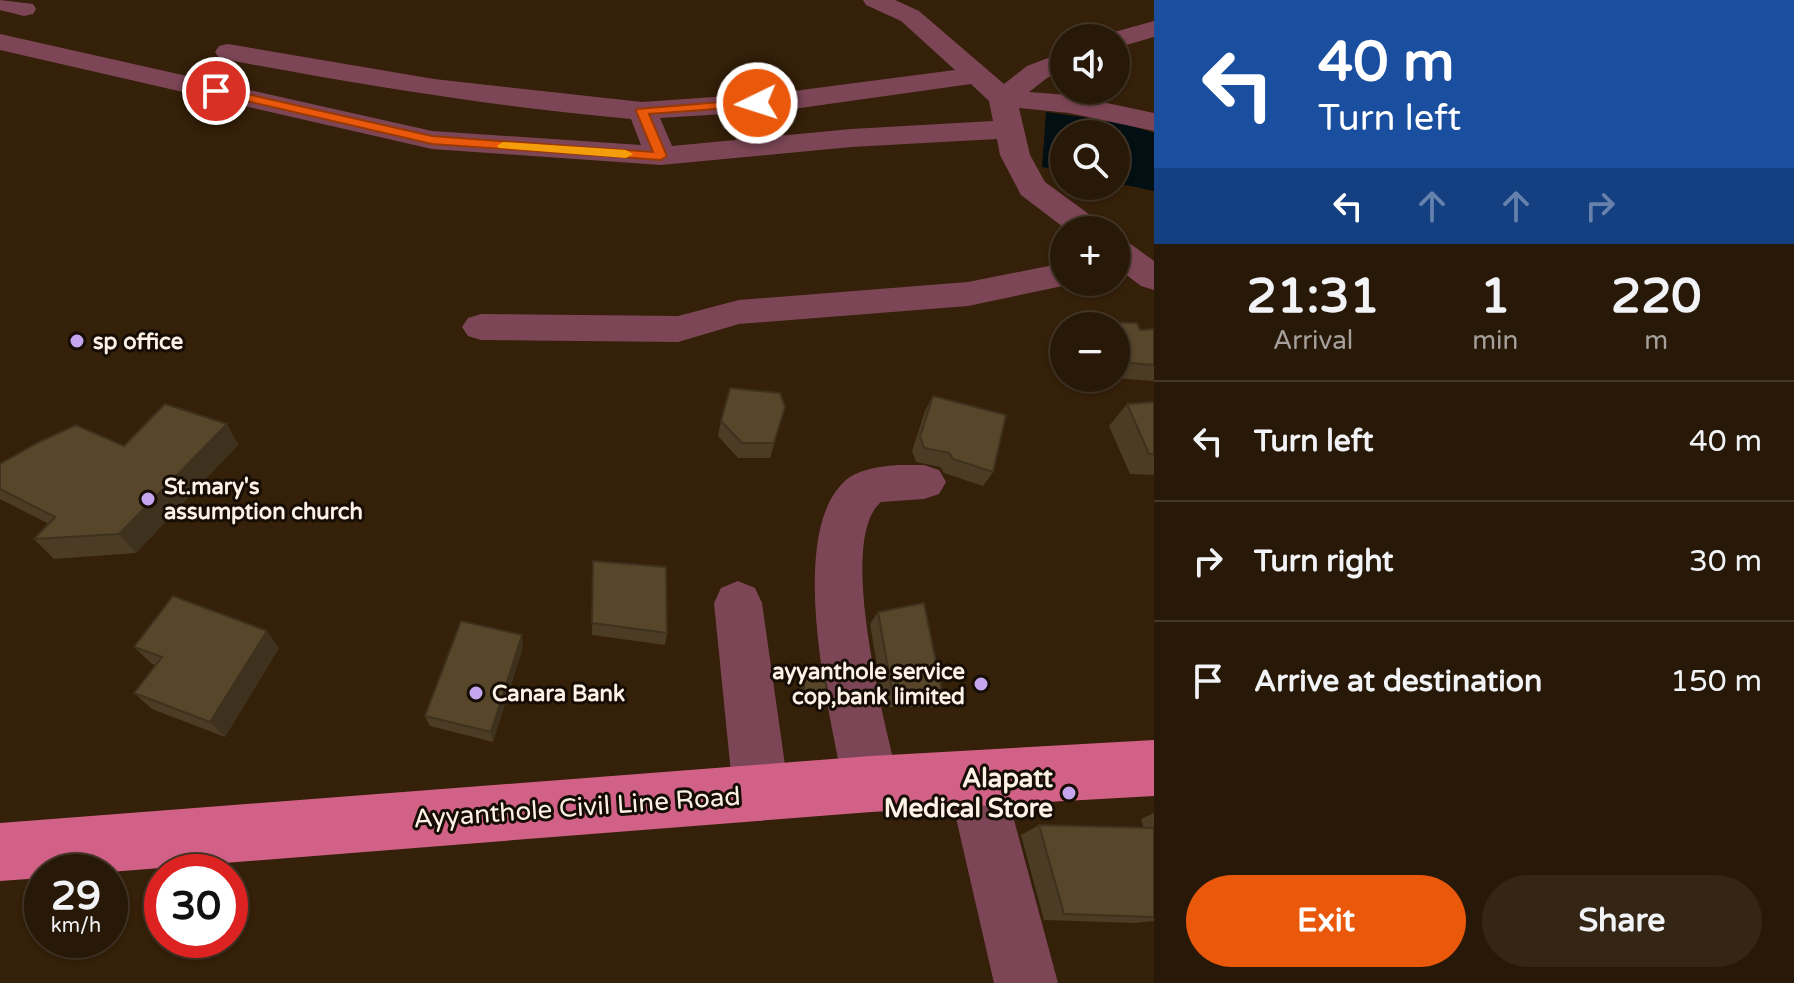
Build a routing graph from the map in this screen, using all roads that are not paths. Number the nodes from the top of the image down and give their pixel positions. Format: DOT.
graph roads {
  1 [pos="875,0"];
  2 [pos="1154,29"];
  3 [pos="1130,36"];
  4 [pos="0,42"];
  5 [pos="228,52"];
  6 [pos="1050,66"];
  7 [pos="975,75"];
  8 [pos="1003,98"];
  9 [pos="642,111"];
  10 [pos="1154,122"];
  11 [pos="1011,129"];
  12 [pos="661,156"];
  13 [pos="1070,216"];
  14 [pos="1050,278"];
  15 [pos="481,327"];
  16 [pos="924,482"];
  17 [pos="738,603"];
  18 [pos="1154,768"];
  19 [pos="975,779"];
  20 [pos="871,784"];
  21 [pos="761,793"];
  22 [pos="0,852"];
  23 [pos="1026,983"];
  1 -- 7 [label="street"];
  2 -- 3 [label="street"];
  4 -- 12 [label="street"];
  5 -- 9 [label="street"];
  6 -- 8 [label="street"];
  7 -- 8 [label="street"];
  7 -- 9 [label="street"];
  8 -- 10 [label="street"];
  8 -- 11 [label="street"];
  9 -- 12 [label="street"];
  11 -- 12 [label="street"];
  11 -- 13 [label="street"];
  14 -- 15 [label="street"];
  16 -- 20 [label="street"];
  17 -- 21 [label="street"];
  18 -- 19 [label="main road, Ayyanthole Civil Line Road"];
  19 -- 20 [label="main road, Ayyanthole Civil Line Road"];
  19 -- 23 [label="street"];
  20 -- 21 [label="main road, Ayyanthole Civil Line Road"];
  21 -- 22 [label="main road, Ayyanthole Civil Line Road"];
}
